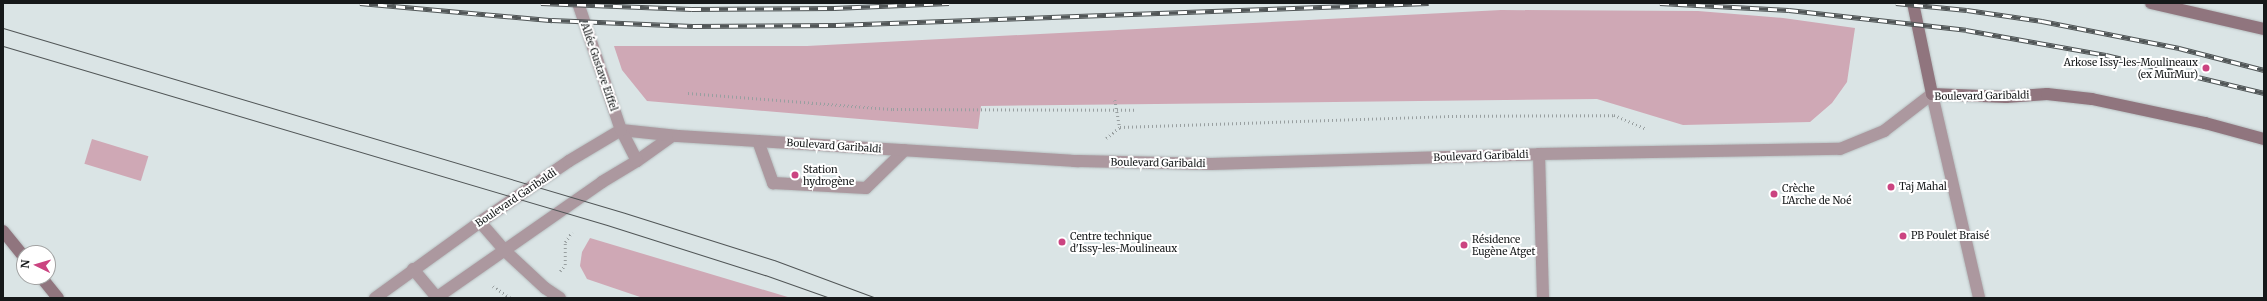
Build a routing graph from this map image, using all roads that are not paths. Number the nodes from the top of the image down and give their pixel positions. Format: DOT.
graph roads {
  1 [pos="578,3"];
  2 [pos="1913,3"];
  3 [pos="2151,3"];
  4 [pos="2264,29"];
  5 [pos="1932,94"];
  6 [pos="621,130"];
  7 [pos="672,136"];
  8 [pos="2264,139"];
  9 [pos="758,141"];
  10 [pos="905,150"];
  11 [pos="1539,154"];
  12 [pos="637,161"];
  13 [pos="480,222"];
  14 [pos="3,231"];
  15 [pos="16,247"];
  16 [pos="504,250"];
  17 [pos="413,269"];
  18 [pos="47,285"];
  19 [pos="58,298"];
  20 [pos="375,298"];
  21 [pos="437,298"];
  22 [pos="560,298"];
  23 [pos="1543,298"];
  24 [pos="1978,298"];
  1 -- 6 [label="street, Allée Gustave Eiffel"];
  2 -- 5 [label="main road"];
  3 -- 4 [label="main road"];
  5 -- 8 [label="main road, Boulevard Garibaldi"];
  5 -- 11 [label="street, Boulevard Garibaldi"];
  5 -- 24 [label="street"];
  6 -- 7 [label="street, Boulevard Garibaldi"];
  6 -- 12 [label="street"];
  6 -- 13 [label="street, Boulevard Garibaldi"];
  7 -- 9 [label="street, Boulevard Garibaldi"];
  7 -- 12 [label="street"];
  9 -- 10 [label="street, Boulevard Garibaldi"];
  9 -- 10 [label="street"];
  10 -- 11 [label="street, Boulevard Garibaldi"];
  11 -- 23 [label="street"];
  12 -- 16 [label="street"];
  13 -- 16 [label="street"];
  13 -- 17 [label="street, Boulevard Garibaldi"];
  14 -- 15 [label="main road"];
  16 -- 21 [label="street"];
  16 -- 22 [label="street"];
  17 -- 20 [label="street, Boulevard Garibaldi"];
  17 -- 21 [label="street"];
  18 -- 19 [label="main road"];
}
